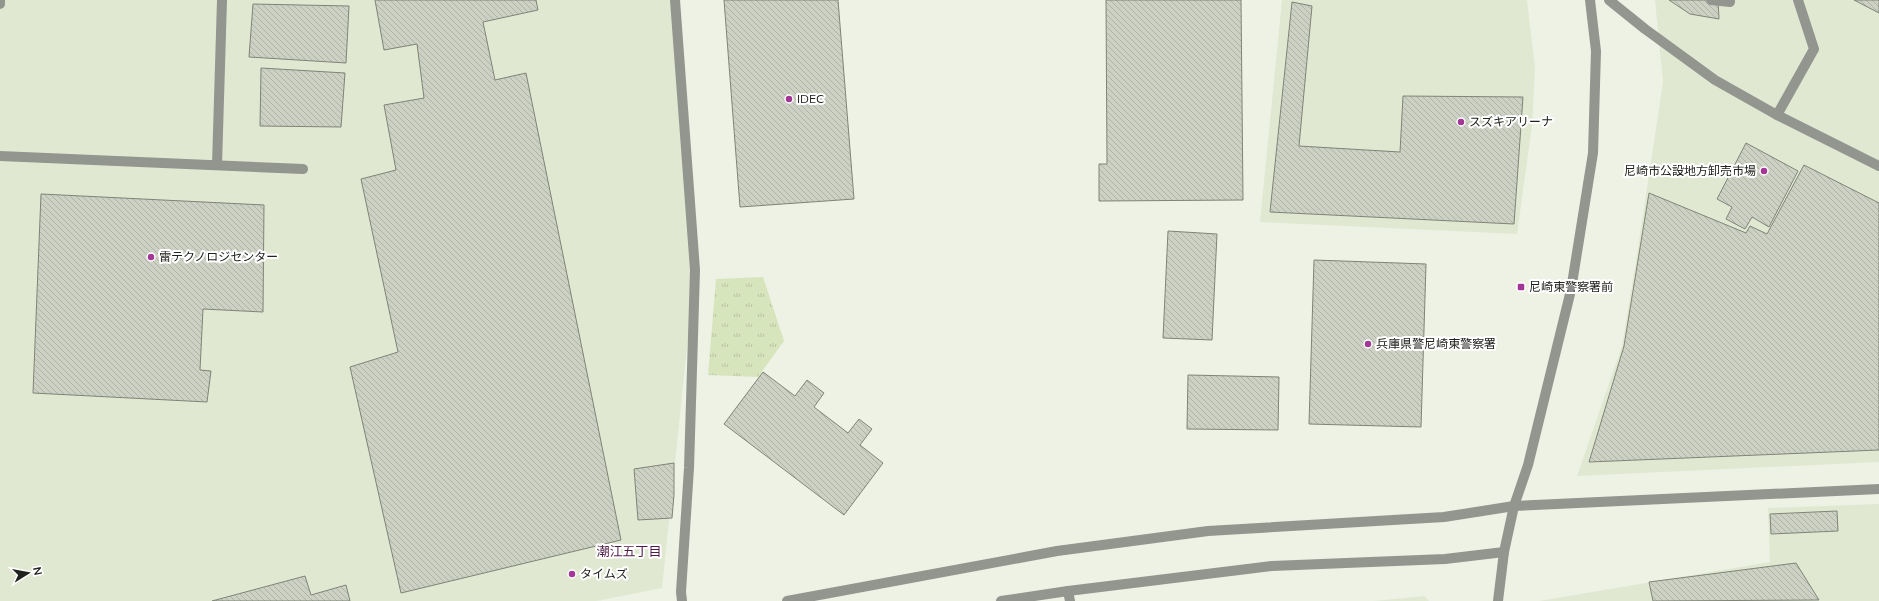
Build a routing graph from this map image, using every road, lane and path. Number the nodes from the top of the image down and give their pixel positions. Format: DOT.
graph roads {
  1 [pos="0,0"];
  2 [pos="222,0"];
  3 [pos="674,0"];
  4 [pos="1590,0"];
  5 [pos="1609,0"];
  6 [pos="1711,0"];
  7 [pos="1730,0"];
  8 [pos="1798,0"];
  9 [pos="0,4"];
  10 [pos="1777,115"];
  11 [pos="0,156"];
  12 [pos="217,165"];
  13 [pos="1879,166"];
  14 [pos="303,168"];
  15 [pos="1879,489"];
  16 [pos="1514,506"];
  17 [pos="1504,552"];
  18 [pos="1069,596"];
  19 [pos="682,601"];
  20 [pos="787,601"];
  21 [pos="1001,601"];
  22 [pos="1498,601"];
  1 -- 9 [label="street"];
  2 -- 12 [label="street"];
  3 -- 19 [label="street"];
  4 -- 16 [label="street"];
  5 -- 10 [label="street"];
  6 -- 7 [label="street"];
  8 -- 10 [label="street"];
  10 -- 13 [label="street"];
  11 -- 12 [label="street"];
  12 -- 14 [label="street"];
  15 -- 16 [label="street"];
  16 -- 17 [label="street"];
  16 -- 20 [label="street"];
  17 -- 18 [label="street"];
  17 -- 22 [label="street"];
  18 -- 21 [label="street"];
}
